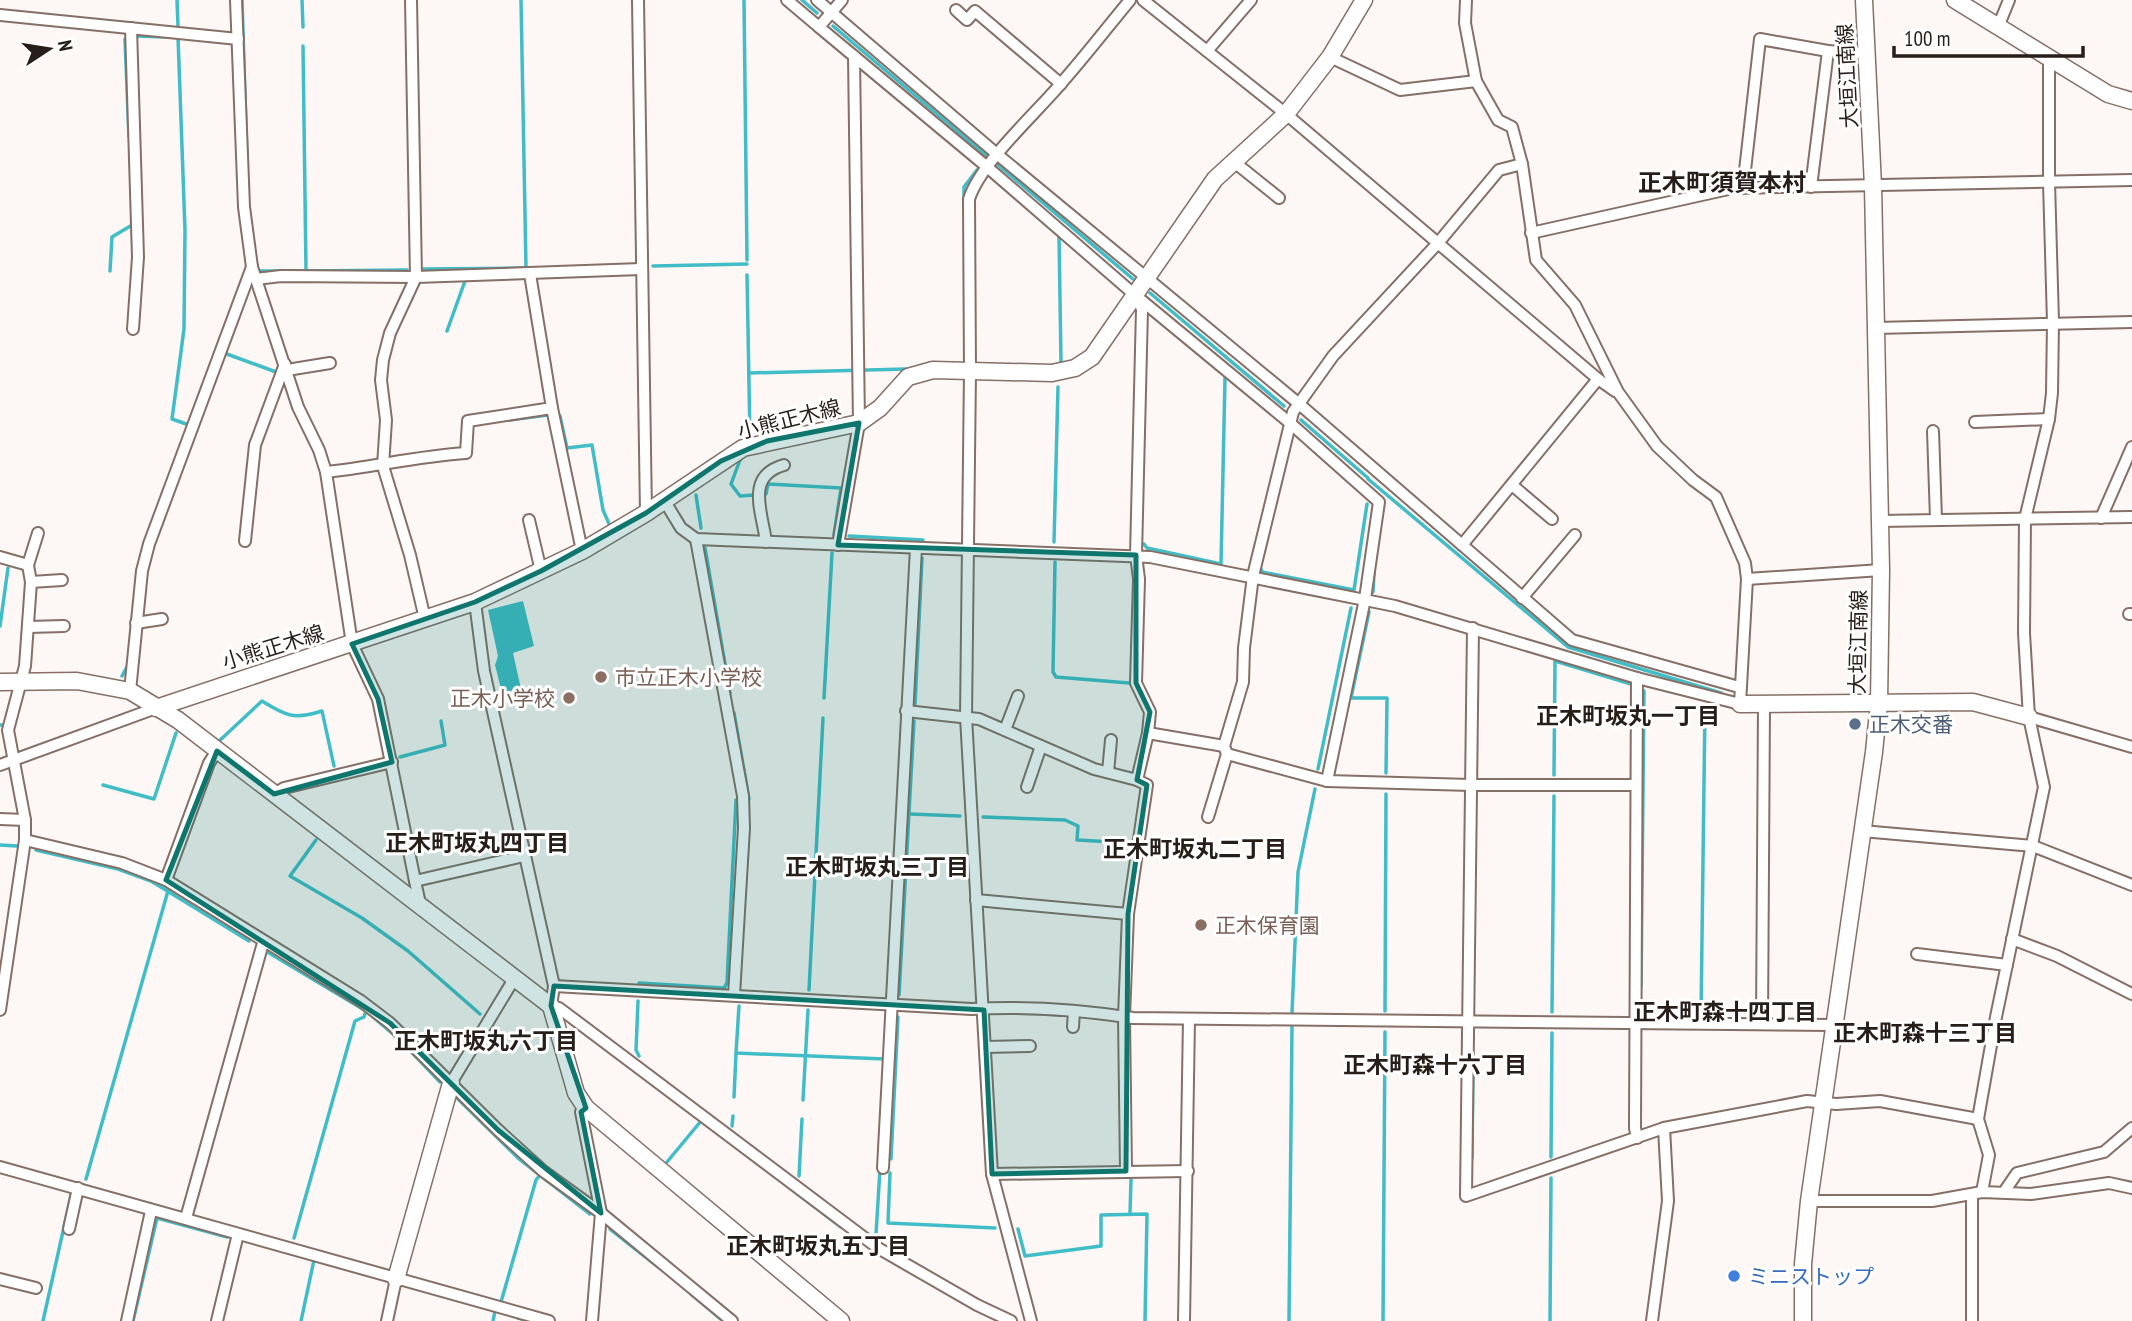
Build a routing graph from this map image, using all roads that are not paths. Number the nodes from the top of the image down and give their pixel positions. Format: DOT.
graph roads {
  1 [pos="236,0"];
  2 [pos="411,0"];
  3 [pos="638,0"];
  4 [pos="787,0"];
  5 [pos="817,0"];
  6 [pos="842,0"];
  7 [pos="1130,0"];
  8 [pos="1143,0"];
  9 [pos="1251,0"];
  10 [pos="1364,0"];
  11 [pos="1466,0"];
  12 [pos="1864,0"];
  13 [pos="1955,0"];
  14 [pos="2009,0"];
  15 [pos="956,10"];
  16 [pos="831,12"];
  17 [pos="0,15"];
  18 [pos="819,27"];
  19 [pos="1998,27"];
  20 [pos="131,28"];
  21 [pos="238,39"];
  22 [pos="1207,51"];
  23 [pos="1828,51"];
  24 [pos="1866,54"];
  25 [pos="854,56"];
  26 [pos="1329,57"];
  27 [pos="2049,58"];
  28 [pos="1476,81"];
  29 [pos="1061,84"];
  30 [pos="2132,101"];
  31 [pos="1286,114"];
  32 [pos="998,155"];
  33 [pos="1233,161"];
  34 [pos="1522,164"];
  35 [pos="986,166"];
  36 [pos="2132,180"];
  37 [pos="2049,182"];
  38 [pos="1874,186"];
  39 [pos="1811,187"];
  40 [pos="1743,188"];
  41 [pos="1279,198"];
  42 [pos="1531,233"];
  43 [pos="1438,243"];
  44 [pos="252,267"];
  45 [pos="641,270"];
  46 [pos="530,274"];
  47 [pos="416,277"];
  48 [pos="256,279"];
  49 [pos="1146,279"];
  50 [pos="1135,295"];
  51 [pos="2053,322"];
  52 [pos="2132,322"];
  53 [pos="1875,328"];
  54 [pos="133,329"];
  55 [pos="330,363"];
  56 [pos="286,367"];
  57 [pos="971,370"];
  58 [pos="1598,379"];
  59 [pos="1618,392"];
  60 [pos="1298,404"];
  61 [pos="552,408"];
  62 [pos="2049,419"];
  63 [pos="1975,422"];
  64 [pos="859,423"];
  65 [pos="1290,423"];
  66 [pos="1933,431"];
  67 [pos="2132,447"];
  68 [pos="784,465"];
  69 [pos="383,466"];
  70 [pos="326,472"];
  71 [pos="1511,485"];
  72 [pos="664,500"];
  73 [pos="646,513"];
  74 [pos="2132,517"];
  75 [pos="2101,518"];
  76 [pos="1552,519"];
  77 [pos="1936,519"];
  78 [pos="2025,519"];
  79 [pos="529,520"];
  80 [pos="1879,521"];
  81 [pos="38,533"];
  82 [pos="1575,536"];
  83 [pos="696,539"];
  84 [pos="245,541"];
  85 [pos="765,542"];
  86 [pos="838,545"];
  87 [pos="1462,545"];
  88 [pos="916,548"];
  89 [pos="582,551"];
  90 [pos="968,551"];
  91 [pos="1136,555"];
  92 [pos="0,557"];
  93 [pos="29,565"];
  94 [pos="1881,570"];
  95 [pos="541,571"];
  96 [pos="1253,576"];
  97 [pos="1747,579"];
  98 [pos="62,580"];
  99 [pos="31,582"];
  100 [pos="1522,598"];
  101 [pos="1365,599"];
  102 [pos="475,602"];
  103 [pos="425,618"];
  104 [pos="162,619"];
  105 [pos="136,623"];
  106 [pos="64,626"];
  107 [pos="28,627"];
  108 [pos="1473,628"];
  109 [pos="352,644"];
  110 [pos="1637,678"];
  111 [pos="0,682"];
  112 [pos="19,682"];
  113 [pos="1740,687"];
  114 [pos="130,691"];
  115 [pos="1018,696"];
  116 [pos="1879,703"];
  117 [pos="1740,705"];
  118 [pos="1764,705"];
  119 [pos="156,708"];
  120 [pos="906,711"];
  121 [pos="966,717"];
  122 [pos="2029,717"];
  123 [pos="1005,730"];
  124 [pos="1148,733"];
  125 [pos="1111,740"];
  126 [pos="1041,746"];
  127 [pos="2132,747"];
  128 [pos="1225,750"];
  129 [pos="218,751"];
  130 [pos="13,760"];
  131 [pos="392,762"];
  132 [pos="0,765"];
  133 [pos="1108,772"];
  134 [pos="1137,780"];
  135 [pos="1327,781"];
  136 [pos="1471,785"];
  137 [pos="1636,785"];
  138 [pos="1027,787"];
  139 [pos="274,794"];
  140 [pos="1208,817"];
  141 [pos="0,819"];
  142 [pos="25,820"];
  143 [pos="1862,831"];
  144 [pos="25,841"];
  145 [pos="2033,846"];
  146 [pos="524,856"];
  147 [pos="166,880"];
  148 [pos="415,881"];
  149 [pos="2132,885"];
  150 [pos="976,900"];
  151 [pos="417,903"];
  152 [pos="1128,914"];
  153 [pos="2012,939"];
  154 [pos="263,943"];
  155 [pos="1917,954"];
  156 [pos="2007,965"];
  157 [pos="514,979"];
  158 [pos="554,986"];
  159 [pos="2132,994"];
  160 [pos="734,995"];
  161 [pos="892,1005"];
  162 [pos="551,1006"];
  163 [pos="984,1009"];
  164 [pos="0,1010"];
  165 [pos="1074,1011"];
  166 [pos="1124,1017"];
  167 [pos="1189,1019"];
  168 [pos="1469,1022"];
  169 [pos="1636,1022"];
  170 [pos="1762,1023"];
  171 [pos="1833,1025"];
  172 [pos="1073,1027"];
  173 [pos="1030,1046"];
  174 [pos="985,1047"];
  175 [pos="451,1083"];
  176 [pos="1821,1102"];
  177 [pos="586,1108"];
  178 [pos="1978,1119"];
  179 [pos="1664,1128"];
  180 [pos="2132,1128"];
  181 [pos="1637,1138"];
  182 [pos="0,1167"];
  183 [pos="883,1168"];
  184 [pos="1126,1171"];
  185 [pos="1188,1171"];
  186 [pos="992,1174"];
  187 [pos="78,1188"];
  188 [pos="2132,1188"];
  189 [pos="2004,1192"];
  190 [pos="1977,1194"];
  191 [pos="1809,1201"];
  192 [pos="151,1211"];
  193 [pos="601,1213"];
  194 [pos="186,1218"];
  195 [pos="69,1229"];
  196 [pos="238,1234"];
  197 [pos="0,1279"];
  198 [pos="396,1279"];
  199 [pos="36,1288"];
  200 [pos="127,1321"];
  201 [pos="217,1321"];
  202 [pos="387,1321"];
  203 [pos="549,1321"];
  204 [pos="592,1321"];
  205 [pos="732,1321"];
  206 [pos="841,1321"];
  207 [pos="1011,1321"];
  208 [pos="1031,1321"];
  209 [pos="1184,1321"];
  210 [pos="1652,1321"];
  211 [pos="1803,1321"];
  212 [pos="1972,1321"];
  1 -- 21 [label="street"];
  2 -- 47 [label="street"];
  3 -- 45 [label="street"];
  4 -- 18 [label="street"];
  5 -- 16 [label="street"];
  6 -- 16 [label="street"];
  7 -- 29 [label="street"];
  8 -- 22 [label="street"];
  9 -- 22 [label="street"];
  10 -- 26 [label="main road, 小熊正木線"];
  11 -- 28 [label="street"];
  12 -- 24 [label="main road, 大垣江南線"];
  13 -- 19 [label="main road"];
  14 -- 19 [label="street"];
  15 -- 29 [label="street"];
  16 -- 18 [label="street"];
  16 -- 32 [label="street"];
  17 -- 20 [label="street"];
  18 -- 25 [label="street"];
  19 -- 27 [label="main road"];
  20 -- 21 [label="street"];
  20 -- 54 [label="street"];
  21 -- 44 [label="street"];
  22 -- 31 [label="street"];
  23 -- 24 [label="street"];
  23 -- 39 [label="street"];
  23 -- 40 [label="street"];
  24 -- 38 [label="main road, 大垣江南線"];
  25 -- 35 [label="street"];
  25 -- 64 [label="street"];
  26 -- 28 [label="street"];
  26 -- 31 [label="main road, 小熊正木線"];
  27 -- 30 [label="main road"];
  27 -- 37 [label="street"];
  28 -- 34 [label="street"];
  29 -- 32 [label="street"];
  31 -- 33 [label="main road, 小熊正木線"];
  31 -- 43 [label="street"];
  32 -- 35 [label="street"];
  32 -- 49 [label="street"];
  33 -- 41 [label="street"];
  33 -- 49 [label="main road, 小熊正木線"];
  34 -- 42 [label="street"];
  34 -- 43 [label="street"];
  35 -- 50 [label="street"];
  35 -- 57 [label="street"];
  36 -- 37 [label="street"];
  37 -- 38 [label="street"];
  37 -- 51 [label="street"];
  38 -- 39 [label="street"];
  38 -- 53 [label="main road, 大垣江南線"];
  39 -- 40 [label="street"];
  40 -- 42 [label="street"];
  42 -- 59 [label="street"];
  43 -- 58 [label="street"];
  43 -- 60 [label="street"];
  44 -- 48 [label="street"];
  44 -- 105 [label="street"];
  45 -- 46 [label="street"];
  45 -- 73 [label="street"];
  46 -- 47 [label="street"];
  46 -- 61 [label="street"];
  47 -- 48 [label="street"];
  47 -- 69 [label="street"];
  48 -- 56 [label="street"];
  49 -- 50 [label="main road, 小熊正木線"];
  49 -- 60 [label="street"];
  50 -- 57 [label="main road, 小熊正木線"];
  50 -- 65 [label="street"];
  50 -- 91 [label="street"];
  51 -- 52 [label="street"];
  51 -- 53 [label="street"];
  51 -- 62 [label="street"];
  53 -- 80 [label="main road, 大垣江南線"];
  55 -- 56 [label="street"];
  56 -- 70 [label="street"];
  56 -- 84 [label="street"];
  57 -- 64 [label="main road, 小熊正木線"];
  57 -- 90 [label="street"];
  58 -- 59 [label="street"];
  58 -- 71 [label="street"];
  59 -- 97 [label="street"];
  60 -- 65 [label="street"];
  60 -- 87 [label="street"];
  61 -- 69 [label="street"];
  61 -- 89 [label="street"];
  62 -- 63 [label="street"];
  62 -- 78 [label="street"];
  64 -- 72 [label="main road, 小熊正木線"];
  64 -- 86 [label="street"];
  65 -- 96 [label="street"];
  65 -- 101 [label="street"];
  66 -- 77 [label="street"];
  67 -- 75 [label="street"];
  68 -- 85 [label="street"];
  69 -- 70 [label="street"];
  69 -- 103 [label="street"];
  70 -- 109 [label="street"];
  71 -- 76 [label="street"];
  71 -- 87 [label="street"];
  72 -- 73 [label="main road, 小熊正木線"];
  72 -- 83 [label="street"];
  73 -- 89 [label="main road, 小熊正木線"];
  74 -- 75 [label="street"];
  75 -- 78 [label="street"];
  77 -- 78 [label="street"];
  77 -- 80 [label="street"];
  78 -- 122 [label="street"];
  79 -- 95 [label="street"];
  80 -- 94 [label="main road, 大垣江南線"];
  81 -- 93 [label="street"];
  82 -- 100 [label="street"];
  83 -- 85 [label="street"];
  83 -- 160 [label="street"];
  85 -- 86 [label="street"];
  86 -- 88 [label="street"];
  87 -- 100 [label="street"];
  88 -- 90 [label="street"];
  88 -- 120 [label="street"];
  89 -- 95 [label="main road, 小熊正木線"];
  90 -- 91 [label="street"];
  90 -- 121 [label="street"];
  91 -- 96 [label="street"];
  91 -- 124 [label="street"];
  92 -- 93 [label="street"];
  93 -- 99 [label="street"];
  94 -- 97 [label="street"];
  94 -- 116 [label="main road, 大垣江南線"];
  95 -- 102 [label="main road, 小熊正木線"];
  96 -- 101 [label="street"];
  96 -- 128 [label="street"];
  97 -- 113 [label="street"];
  98 -- 99 [label="street"];
  99 -- 107 [label="street"];
  100 -- 113 [label="street"];
  101 -- 108 [label="street"];
  101 -- 135 [label="street"];
  102 -- 103 [label="main road, 小熊正木線"];
  102 -- 146 [label="street"];
  103 -- 109 [label="main road, 小熊正木線"];
  104 -- 105 [label="street"];
  105 -- 114 [label="street"];
  106 -- 107 [label="street"];
  107 -- 112 [label="street"];
  108 -- 110 [label="street"];
  108 -- 136 [label="street"];
  109 -- 119 [label="main road, 小熊正木線"];
  109 -- 131 [label="street"];
  110 -- 117 [label="street"];
  110 -- 137 [label="street"];
  111 -- 112 [label="main road"];
  112 -- 114 [label="main road"];
  112 -- 130 [label="street"];
  113 -- 117 [label="street"];
  114 -- 119 [label="main road"];
  115 -- 123 [label="street"];
  116 -- 118 [label="main road"];
  116 -- 122 [label="main road"];
  116 -- 143 [label="main road, 大垣江南線"];
  117 -- 118 [label="main road"];
  118 -- 170 [label="street"];
  119 -- 129 [label="main road"];
  119 -- 130 [label="street"];
  120 -- 121 [label="street"];
  120 -- 161 [label="street"];
  121 -- 123 [label="street"];
  121 -- 150 [label="street"];
  122 -- 127 [label="street"];
  122 -- 145 [label="street"];
  123 -- 126 [label="street"];
  124 -- 128 [label="street"];
  124 -- 134 [label="street"];
  125 -- 133 [label="street"];
  126 -- 133 [label="street"];
  126 -- 138 [label="street"];
  128 -- 135 [label="street"];
  128 -- 140 [label="street"];
  129 -- 139 [label="main road"];
  129 -- 147 [label="street"];
  130 -- 132 [label="street"];
  130 -- 142 [label="street"];
  131 -- 139 [label="street"];
  131 -- 148 [label="street"];
  133 -- 134 [label="street"];
  134 -- 152 [label="street"];
  135 -- 136 [label="street"];
  136 -- 137 [label="street"];
  136 -- 168 [label="street"];
  137 -- 169 [label="street"];
  139 -- 151 [label="main road"];
  141 -- 142 [label="street"];
  142 -- 144 [label="street"];
  143 -- 145 [label="street"];
  143 -- 171 [label="main road, 大垣江南線"];
  144 -- 147 [label="street"];
  144 -- 164 [label="street"];
  145 -- 149 [label="street"];
  145 -- 153 [label="street"];
  146 -- 148 [label="street"];
  146 -- 158 [label="street"];
  147 -- 154 [label="street"];
  148 -- 151 [label="street"];
  150 -- 152 [label="street"];
  150 -- 163 [label="street"];
  151 -- 157 [label="main road"];
  152 -- 166 [label="street"];
  153 -- 156 [label="street"];
  153 -- 159 [label="street"];
  154 -- 175 [label="street"];
  154 -- 194 [label="street"];
  155 -- 156 [label="street"];
  156 -- 178 [label="street"];
  157 -- 162 [label="main road"];
  157 -- 175 [label="street"];
  158 -- 160 [label="street"];
  158 -- 162 [label="street"];
  160 -- 161 [label="street"];
  161 -- 163 [label="street"];
  161 -- 183 [label="street"];
  162 -- 177 [label="main road"];
  162 -- 207 [label="street"];
  163 -- 165 [label="street"];
  163 -- 174 [label="street"];
  165 -- 166 [label="street"];
  165 -- 172 [label="street"];
  166 -- 167 [label="street"];
  166 -- 184 [label="street"];
  167 -- 168 [label="street"];
  167 -- 185 [label="street"];
  168 -- 169 [label="street"];
  168 -- 181 [label="street"];
  169 -- 170 [label="street"];
  169 -- 181 [label="street"];
  170 -- 171 [label="street"];
  171 -- 176 [label="main road, 大垣江南線"];
  173 -- 174 [label="street"];
  174 -- 186 [label="street"];
  175 -- 193 [label="street"];
  175 -- 198 [label="main road"];
  176 -- 178 [label="street"];
  176 -- 179 [label="street"];
  176 -- 191 [label="main road, 大垣江南線"];
  177 -- 193 [label="street"];
  177 -- 206 [label="main road"];
  178 -- 190 [label="street"];
  179 -- 181 [label="street"];
  179 -- 210 [label="street"];
  180 -- 189 [label="street"];
  182 -- 187 [label="street"];
  184 -- 185 [label="street"];
  184 -- 186 [label="street"];
  185 -- 209 [label="street"];
  186 -- 208 [label="street"];
  187 -- 192 [label="street"];
  187 -- 195 [label="street"];
  188 -- 189 [label="street"];
  189 -- 190 [label="street"];
  190 -- 191 [label="street"];
  190 -- 212 [label="street"];
  191 -- 211 [label="main road, 大垣江南線"];
  192 -- 194 [label="street"];
  192 -- 200 [label="street"];
  193 -- 204 [label="street"];
  193 -- 205 [label="street"];
  194 -- 196 [label="street"];
  196 -- 198 [label="street"];
  196 -- 201 [label="street"];
  197 -- 199 [label="street"];
  198 -- 202 [label="street"];
  198 -- 203 [label="street"];
}
